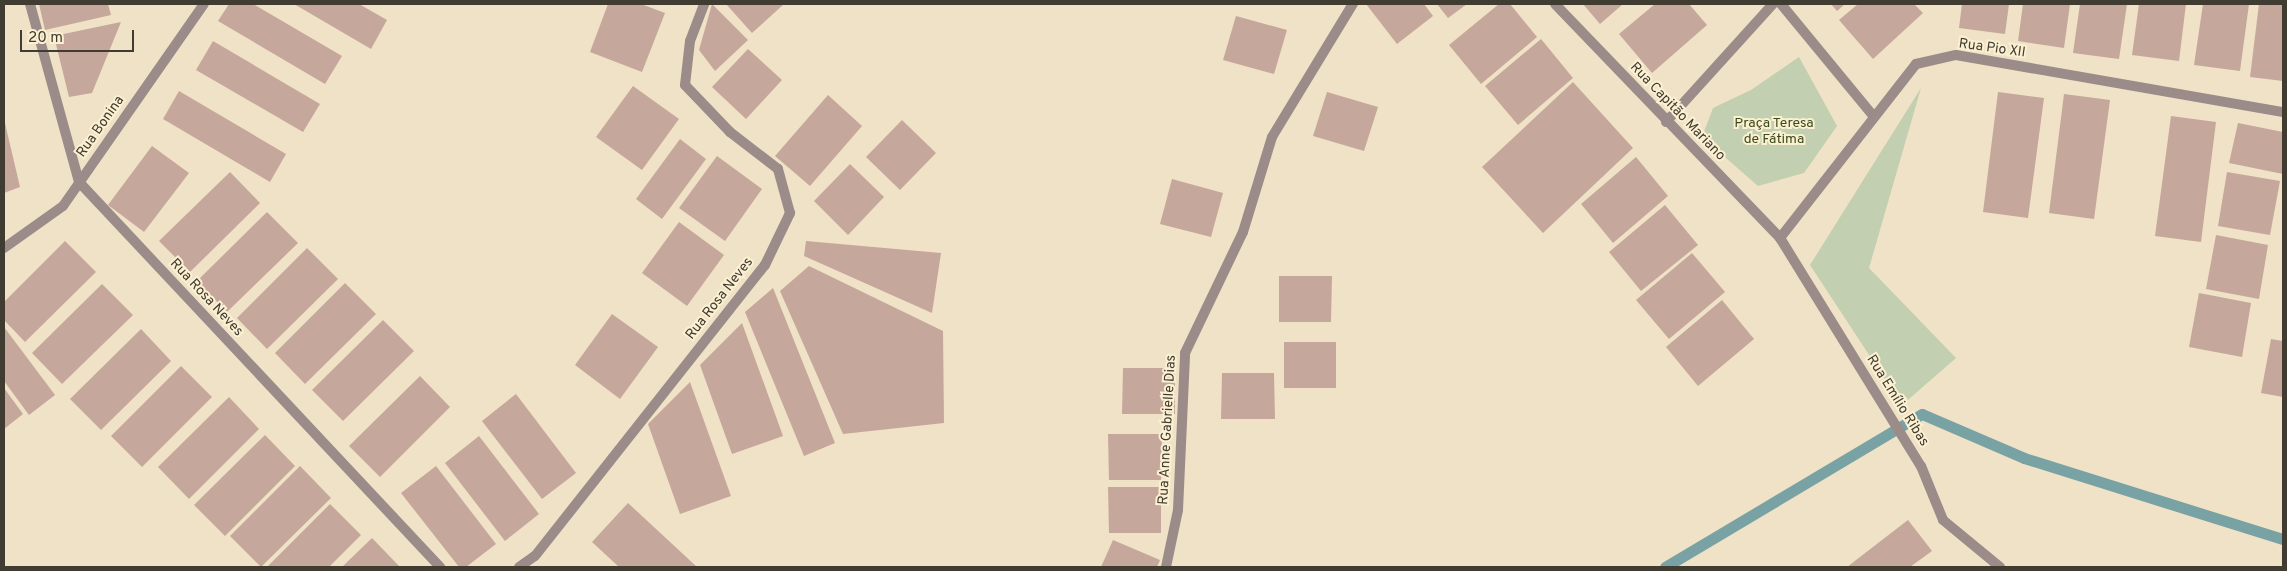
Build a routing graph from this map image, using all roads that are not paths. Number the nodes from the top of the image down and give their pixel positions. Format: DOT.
graph roads {
  1 [pos="30,4"];
  2 [pos="204,4"];
  3 [pos="704,4"];
  4 [pos="1353,4"];
  5 [pos="1555,4"];
  6 [pos="1773,4"];
  7 [pos="1780,4"];
  8 [pos="2283,112"];
  9 [pos="1874,117"];
  10 [pos="1666,122"];
  11 [pos="79,182"];
  12 [pos="1780,238"];
  13 [pos="4,248"];
  14 [pos="440,567"];
  15 [pos="520,567"];
  16 [pos="1166,567"];
  17 [pos="2000,567"];
  1 -- 11 [label="street, Rua Rosa Neves"];
  2 -- 11 [label="street, Rua Bonina"];
  3 -- 15 [label="street, Rua Rosa Neves"];
  4 -- 16 [label="street, Rua Anne Gabrielle Dias"];
  5 -- 10 [label="street, Rua Capitão Mariano"];
  6 -- 10 [label="street"];
  7 -- 9 [label="street"];
  8 -- 9 [label="street, Rua Pio XII"];
  9 -- 12 [label="street, Rua Pio XII"];
  10 -- 12 [label="street, Rua Capitão Mariano"];
  11 -- 13 [label="street, Rua Bonina"];
  11 -- 14 [label="street, Rua Rosa Neves"];
  12 -- 17 [label="street, Rua Emílio Ribas"];
}
